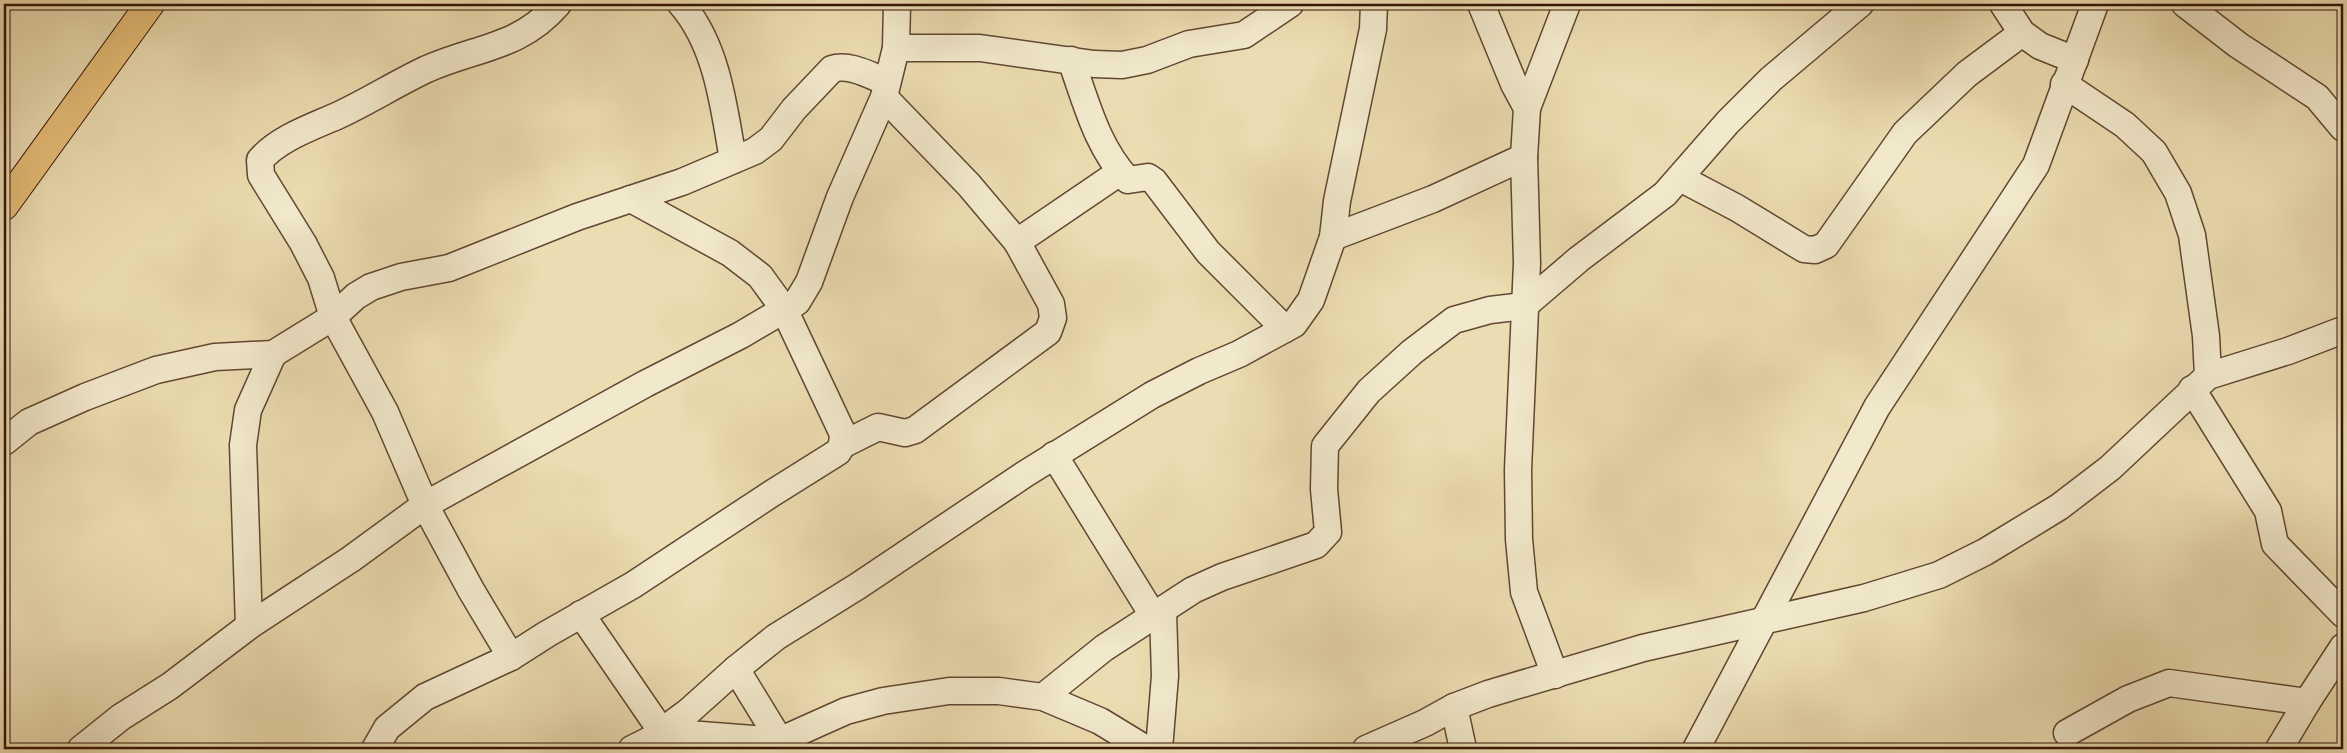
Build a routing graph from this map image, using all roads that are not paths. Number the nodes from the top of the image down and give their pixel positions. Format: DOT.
graph roads {
  1 [pos="558,4"];
  2 [pos="681,4"];
  3 [pos="897,4"];
  4 [pos="1290,4"];
  5 [pos="1374,4"];
  6 [pos="1481,4"];
  7 [pos="1566,4"];
  8 [pos="1860,4"];
  9 [pos="2003,4"];
  10 [pos="2095,4"];
  11 [pos="2185,4"];
  12 [pos="147,5"];
  13 [pos="2022,33"];
  14 [pos="896,48"];
  15 [pos="1071,60"];
  16 [pos="2075,60"];
  17 [pos="2064,84"];
  18 [pos="886,89"];
  19 [pos="2317,97"];
  20 [pos="2343,104"];
  21 [pos="1527,108"];
  22 [pos="2343,128"];
  23 [pos="1524,156"];
  24 [pos="733,160"];
  25 [pos="1120,172"];
  26 [pos="1680,178"];
  27 [pos="631,199"];
  28 [pos="4,206"];
  29 [pos="1333,237"];
  30 [pos="1017,242"];
  31 [pos="1524,306"];
  32 [pos="784,309"];
  33 [pos="333,317"];
  34 [pos="1285,329"];
  35 [pos="2343,330"];
  36 [pos="272,354"];
  37 [pos="2200,382"];
  38 [pos="4,442"];
  39 [pos="842,445"];
  40 [pos="1054,455"];
  41 [pos="425,505"];
  42 [pos="581,614"];
  43 [pos="2343,614"];
  44 [pos="1159,615"];
  45 [pos="1766,622"];
  46 [pos="249,626"];
  47 [pos="2343,647"];
  48 [pos="511,657"];
  49 [pos="736,668"];
  50 [pos="1555,675"];
  51 [pos="1043,697"];
  52 [pos="2306,702"];
  53 [pos="1454,707"];
  54 [pos="2067,733"];
  55 [pos="648,742"];
  56 [pos="782,745"];
  57 [pos="81,749"];
  58 [pos="375,749"];
  59 [pos="1146,749"];
  60 [pos="1159,749"];
  61 [pos="1366,749"];
  62 [pos="1463,749"];
  63 [pos="1696,749"];
  64 [pos="2279,749"];
  1 -- 33 [label="street"];
  2 -- 24 [label="street"];
  3 -- 14 [label="street"];
  4 -- 15 [label="street"];
  5 -- 29 [label="street"];
  6 -- 21 [label="street"];
  7 -- 21 [label="street"];
  8 -- 26 [label="street"];
  9 -- 13 [label="street"];
  10 -- 16 [label="street"];
  11 -- 19 [label="street"];
  12 -- 28 [label="main road"];
  13 -- 16 [label="street"];
  13 -- 26 [label="street"];
  14 -- 15 [label="street"];
  14 -- 18 [label="street"];
  15 -- 25 [label="street"];
  16 -- 17 [label="street"];
  17 -- 37 [label="street"];
  17 -- 45 [label="street"];
  18 -- 24 [label="street"];
  18 -- 30 [label="street"];
  18 -- 32 [label="street"];
  19 -- 20 [label="street"];
  19 -- 22 [label="street"];
  21 -- 23 [label="street"];
  23 -- 29 [label="street"];
  23 -- 31 [label="street"];
  24 -- 27 [label="street"];
  25 -- 30 [label="street"];
  25 -- 34 [label="street"];
  26 -- 31 [label="street"];
  27 -- 32 [label="street"];
  27 -- 33 [label="street"];
  29 -- 34 [label="street"];
  30 -- 39 [label="street"];
  31 -- 44 [label="street"];
  31 -- 50 [label="street"];
  32 -- 39 [label="street"];
  32 -- 41 [label="street"];
  33 -- 36 [label="street"];
  33 -- 41 [label="street"];
  34 -- 40 [label="street"];
  35 -- 37 [label="street"];
  36 -- 38 [label="street"];
  36 -- 46 [label="street"];
  37 -- 43 [label="street"];
  37 -- 45 [label="street"];
  39 -- 42 [label="street"];
  40 -- 44 [label="street"];
  40 -- 49 [label="street"];
  41 -- 46 [label="street"];
  41 -- 48 [label="street"];
  42 -- 48 [label="street"];
  42 -- 55 [label="street"];
  44 -- 51 [label="street"];
  44 -- 60 [label="street"];
  45 -- 50 [label="street"];
  45 -- 63 [label="street"];
  46 -- 57 [label="street"];
  47 -- 52 [label="street"];
  48 -- 58 [label="street"];
  49 -- 55 [label="street"];
  49 -- 56 [label="street"];
  50 -- 53 [label="street"];
  51 -- 56 [label="street"];
  51 -- 59 [label="street"];
  52 -- 54 [label="street"];
  52 -- 64 [label="street"];
  53 -- 61 [label="street"];
  53 -- 62 [label="street"];
  55 -- 56 [label="street"];
}
